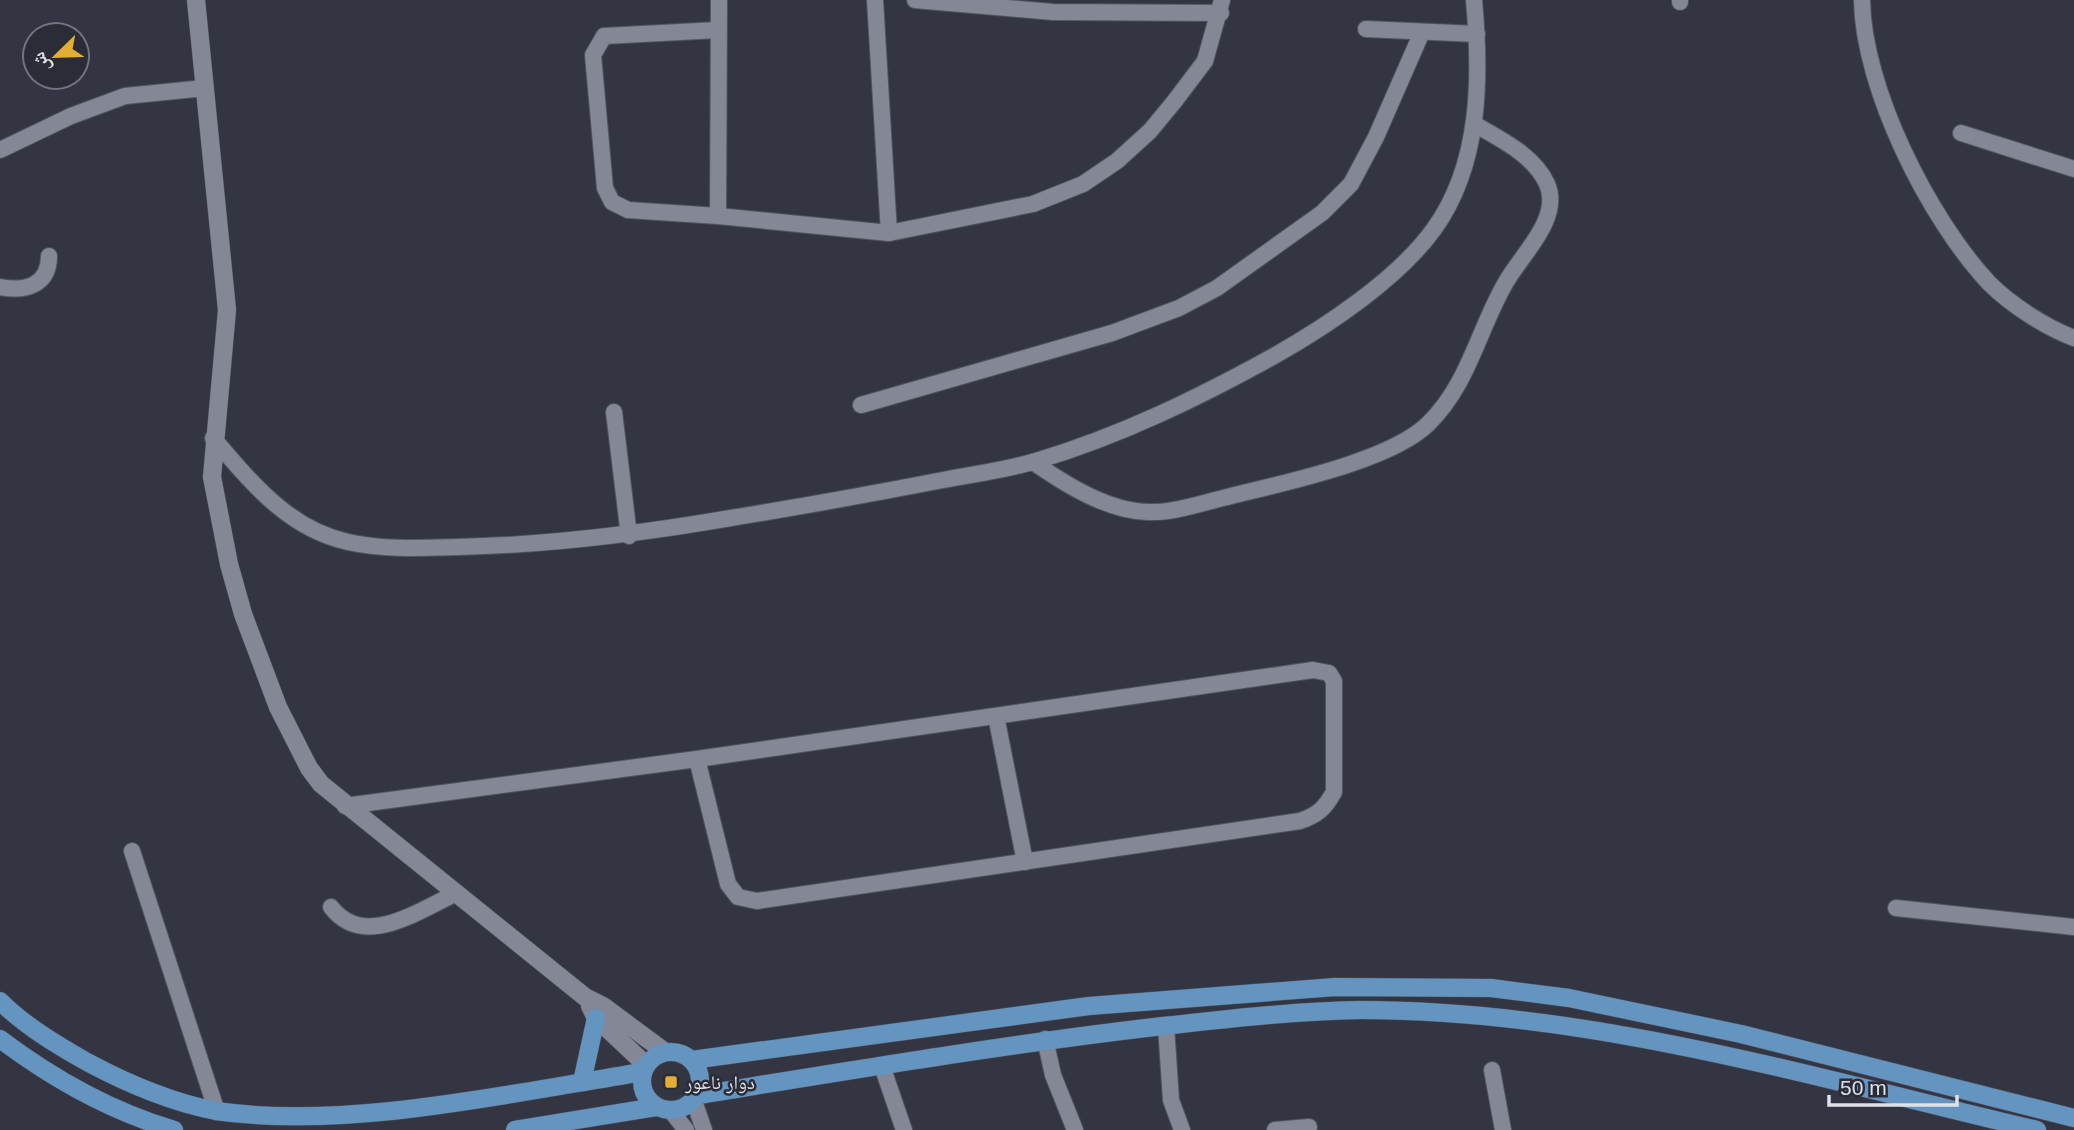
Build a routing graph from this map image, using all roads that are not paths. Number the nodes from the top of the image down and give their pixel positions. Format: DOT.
graph roads {
  1 [pos="196,0"];
  2 [pos="719,0"];
  3 [pos="875,0"];
  4 [pos="915,0"];
  5 [pos="1474,0"];
  6 [pos="1861,0"];
  7 [pos="1222,6"];
  8 [pos="1366,29"];
  9 [pos="718,30"];
  10 [pos="1422,32"];
  11 [pos="1477,34"];
  12 [pos="205,88"];
  13 [pos="1475,124"];
  14 [pos="1961,133"];
  15 [pos="0,150"];
  16 [pos="2074,169"];
  17 [pos="718,216"];
  18 [pos="889,233"];
  19 [pos="49,256"];
  20 [pos="0,287"];
  21 [pos="2074,338"];
  22 [pos="861,405"];
  23 [pos="614,412"];
  24 [pos="214,438"];
  25 [pos="1033,462"];
  26 [pos="629,536"];
  27 [pos="996,716"];
  28 [pos="697,759"];
  29 [pos="345,806"];
  30 [pos="132,851"];
  31 [pos="1025,862"];
  32 [pos="457,893"];
  33 [pos="331,907"];
  34 [pos="1896,908"];
  35 [pos="2074,927"];
  36 [pos="585,997"];
  37 [pos="0,1002"];
  38 [pos="596,1018"];
  39 [pos="1166,1026"];
  40 [pos="0,1039"];
  41 [pos="1045,1039"];
  42 [pos="665,1052"];
  43 [pos="692,1060"];
  44 [pos="882,1066"];
  45 [pos="645,1068"];
  46 [pos="1492,1070"];
  47 [pos="582,1082"];
  48 [pos="696,1098"];
  49 [pos="664,1109"];
  50 [pos="217,1112"];
  51 [pos="2074,1118"];
  52 [pos="1309,1127"];
  53 [pos="174,1130"];
  54 [pos="515,1130"];
  55 [pos="686,1130"];
  56 [pos="704,1130"];
  57 [pos="904,1130"];
  58 [pos="1075,1130"];
  59 [pos="1182,1130"];
  60 [pos="1275,1130"];
  61 [pos="1503,1130"];
  62 [pos="2038,1130"];
  1 -- 12 [label="street"];
  2 -- 9 [label="street"];
  3 -- 18 [label="street"];
  4 -- 7 [label="street"];
  5 -- 11 [label="street"];
  6 -- 21 [label="street"];
  7 -- 18 [label="street"];
  8 -- 10 [label="street"];
  9 -- 17 [label="street"];
  9 -- 17 [label="street"];
  10 -- 11 [label="street"];
  10 -- 22 [label="street"];
  11 -- 13 [label="street"];
  12 -- 15 [label="street"];
  12 -- 24 [label="street"];
  13 -- 25 [label="street"];
  13 -- 25 [label="street"];
  14 -- 16 [label="street"];
  17 -- 18 [label="street"];
  19 -- 20 [label="street"];
  23 -- 26 [label="street"];
  24 -- 26 [label="street"];
  24 -- 29 [label="street"];
  25 -- 26 [label="street"];
  27 -- 28 [label="street"];
  27 -- 31 [label="street"];
  27 -- 31 [label="street"];
  28 -- 29 [label="street"];
  28 -- 31 [label="street"];
  29 -- 32 [label="street"];
  30 -- 50 [label="street"];
  32 -- 33 [label="street"];
  32 -- 36 [label="street"];
  34 -- 35 [label="street"];
  36 -- 38 [label="street"];
  36 -- 42 [label="street"];
  37 -- 50 [label="main road"];
  38 -- 45 [label="street"];
  38 -- 47 [label="main road"];
  39 -- 41 [label="main road"];
  39 -- 59 [label="street"];
  39 -- 62 [label="main road"];
  40 -- 53 [label="main road"];
  41 -- 44 [label="main road"];
  41 -- 58 [label="street"];
  42 -- 43 [label="main road"];
  42 -- 45 [label="main road"];
  43 -- 48 [label="main road"];
  43 -- 51 [label="main road"];
  44 -- 48 [label="main road"];
  44 -- 57 [label="street"];
  45 -- 47 [label="main road"];
  45 -- 49 [label="main road"];
  46 -- 61 [label="street"];
  47 -- 50 [label="main road"];
  48 -- 49 [label="main road"];
  48 -- 56 [label="street"];
  49 -- 54 [label="main road"];
  49 -- 55 [label="street"];
  52 -- 60 [label="street"];
}
